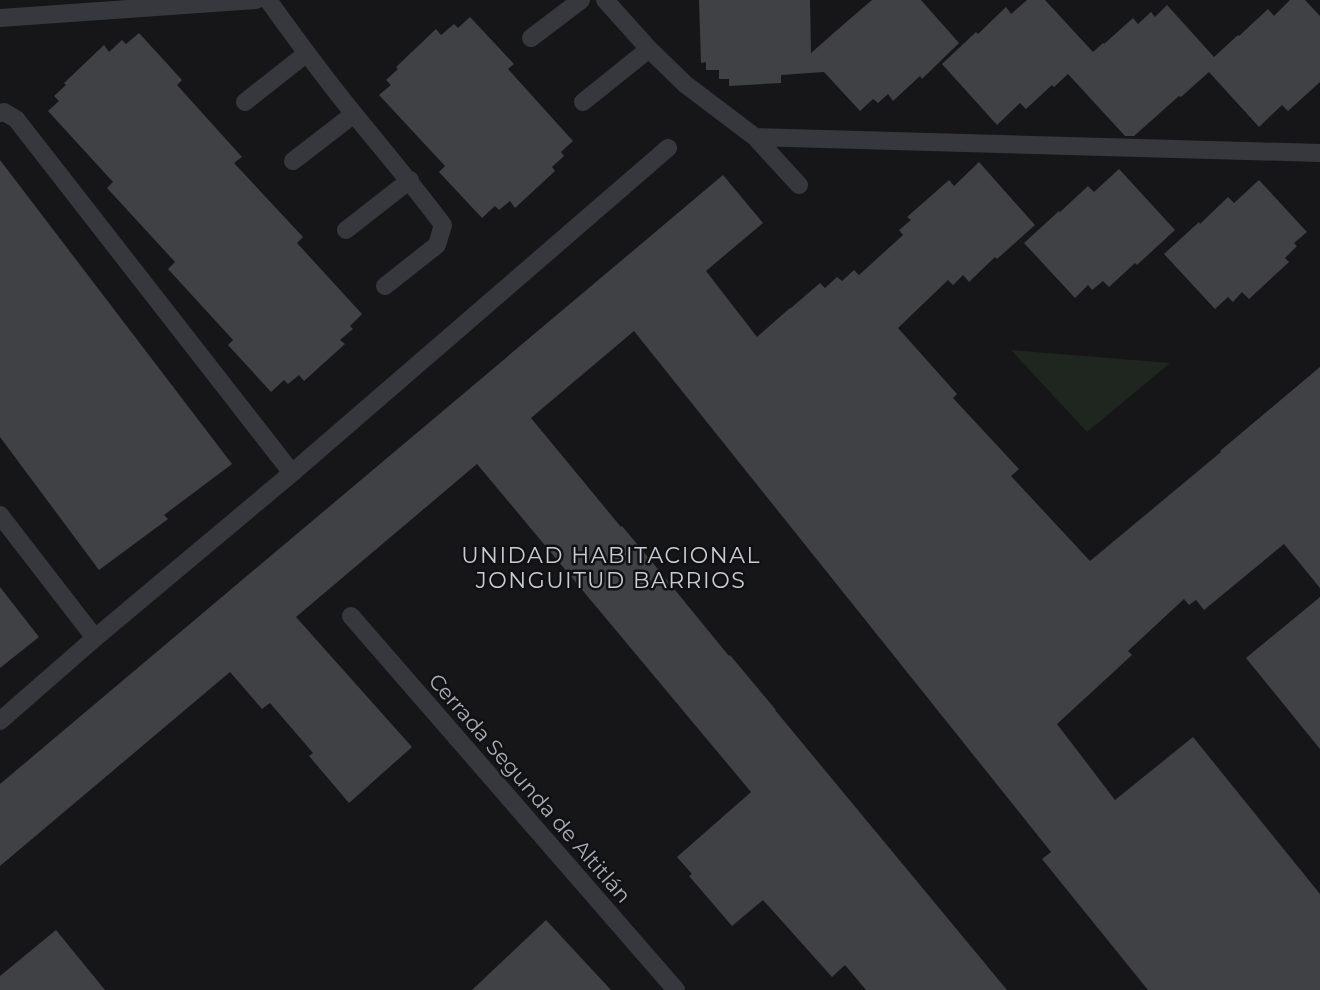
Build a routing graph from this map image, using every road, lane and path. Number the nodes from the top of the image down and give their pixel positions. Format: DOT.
graph roads {
  1 [pos="256,0"];
  2 [pos="268,0"];
  3 [pos="581,0"];
  4 [pos="605,0"];
  5 [pos="0,18"];
  6 [pos="531,38"];
  7 [pos="649,49"];
  8 [pos="307,53"];
  9 [pos="245,102"];
  10 [pos="583,102"];
  11 [pos="0,113"];
  12 [pos="354,114"];
  13 [pos="755,137"];
  14 [pos="668,148"];
  15 [pos="1320,153"];
  16 [pos="293,161"];
  17 [pos="410,180"];
  18 [pos="799,185"];
  19 [pos="346,230"];
  20 [pos="384,286"];
  21 [pos="292,474"];
  22 [pos="0,515"];
  23 [pos="351,616"];
  24 [pos="95,638"];
  25 [pos="0,721"];
  26 [pos="676,990"];
  1 -- 5 [label="lane"];
  2 -- 8 [label="lane"];
  3 -- 6 [label="lane"];
  4 -- 7 [label="lane"];
  7 -- 10 [label="lane"];
  7 -- 13 [label="lane"];
  8 -- 9 [label="lane"];
  8 -- 12 [label="lane"];
  11 -- 21 [label="lane"];
  12 -- 16 [label="lane"];
  12 -- 17 [label="lane"];
  13 -- 15 [label="lane"];
  13 -- 18 [label="lane"];
  14 -- 21 [label="lane"];
  17 -- 19 [label="lane"];
  17 -- 20 [label="lane"];
  21 -- 24 [label="lane"];
  22 -- 24 [label="lane"];
  23 -- 26 [label="lane, Cerrada Segunda de Altitlán"];
  24 -- 25 [label="lane"];
}
